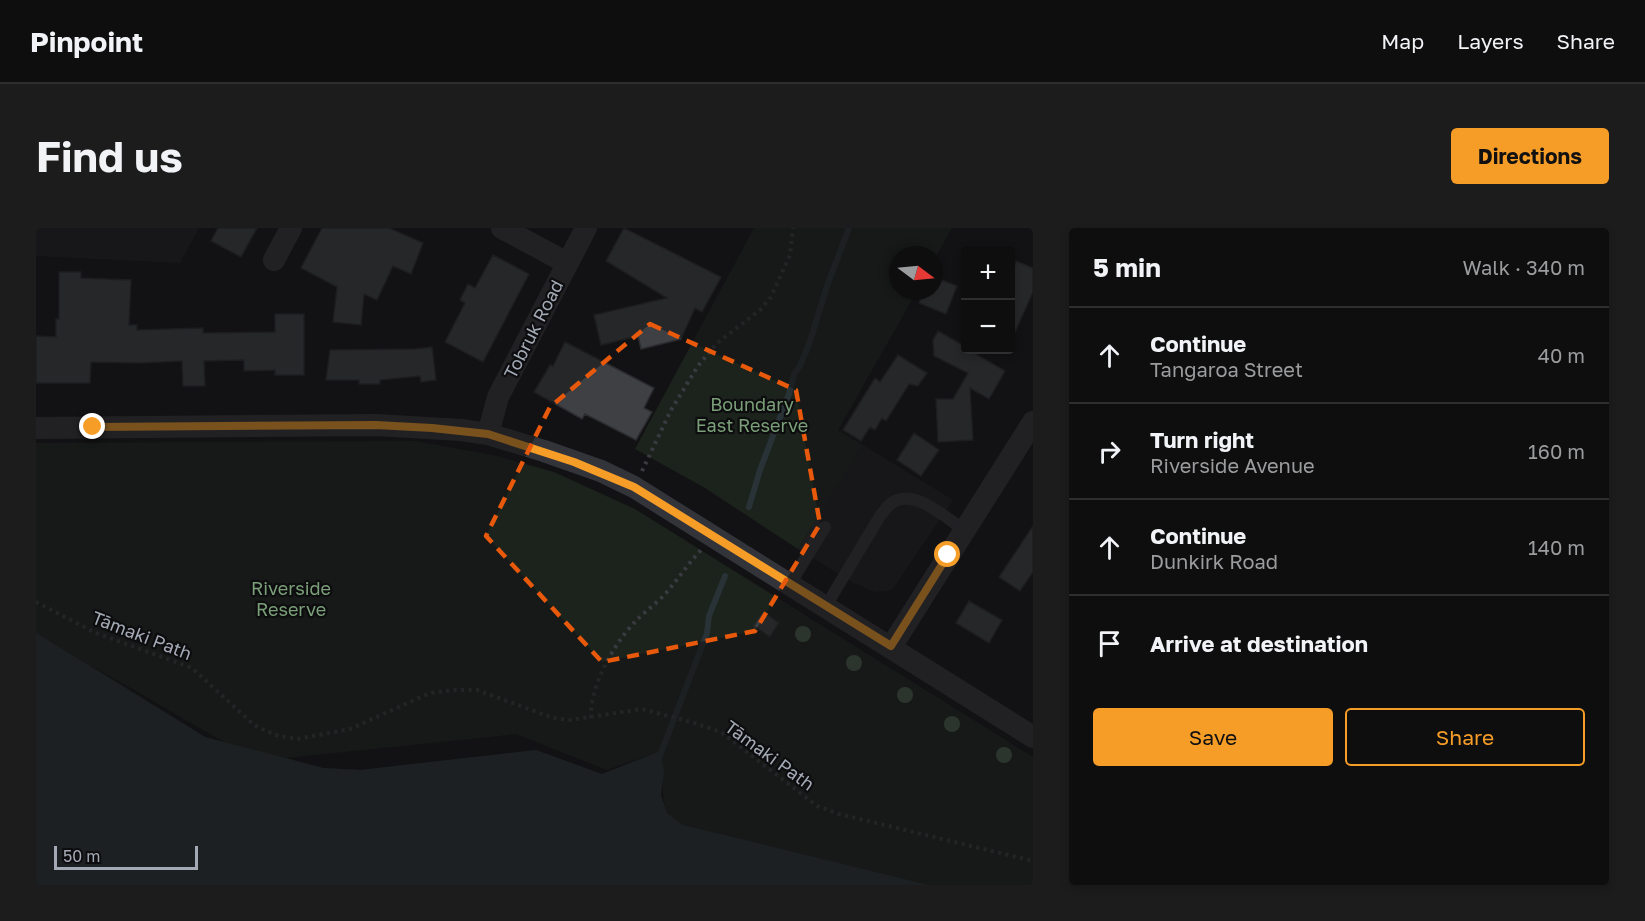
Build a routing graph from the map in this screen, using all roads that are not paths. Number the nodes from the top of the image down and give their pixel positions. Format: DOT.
graph roads {
  1 [pos="291,228"];
  2 [pos="502,228"];
  3 [pos="586,228"];
  4 [pos="274,260"];
  5 [pos="567,263"];
  6 [pos="1033,422"];
  7 [pos="36,428"];
  8 [pos="488,434"];
  9 [pos="825,527"];
  10 [pos="964,530"];
  11 [pos="790,584"];
  12 [pos="826,606"];
  13 [pos="891,646"];
  14 [pos="1033,737"];
  1 -- 4 [label="street"];
  2 -- 5 [label="street"];
  3 -- 5 [label="street, Tobruk Road"];
  5 -- 8 [label="street, Tobruk Road"];
  6 -- 10 [label="street"];
  7 -- 8 [label="street"];
  8 -- 11 [label="street"];
  9 -- 11 [label="lane"];
  10 -- 12 [label="lane"];
  10 -- 13 [label="street"];
  11 -- 12 [label="street"];
  12 -- 13 [label="street"];
  13 -- 14 [label="street"];
}
